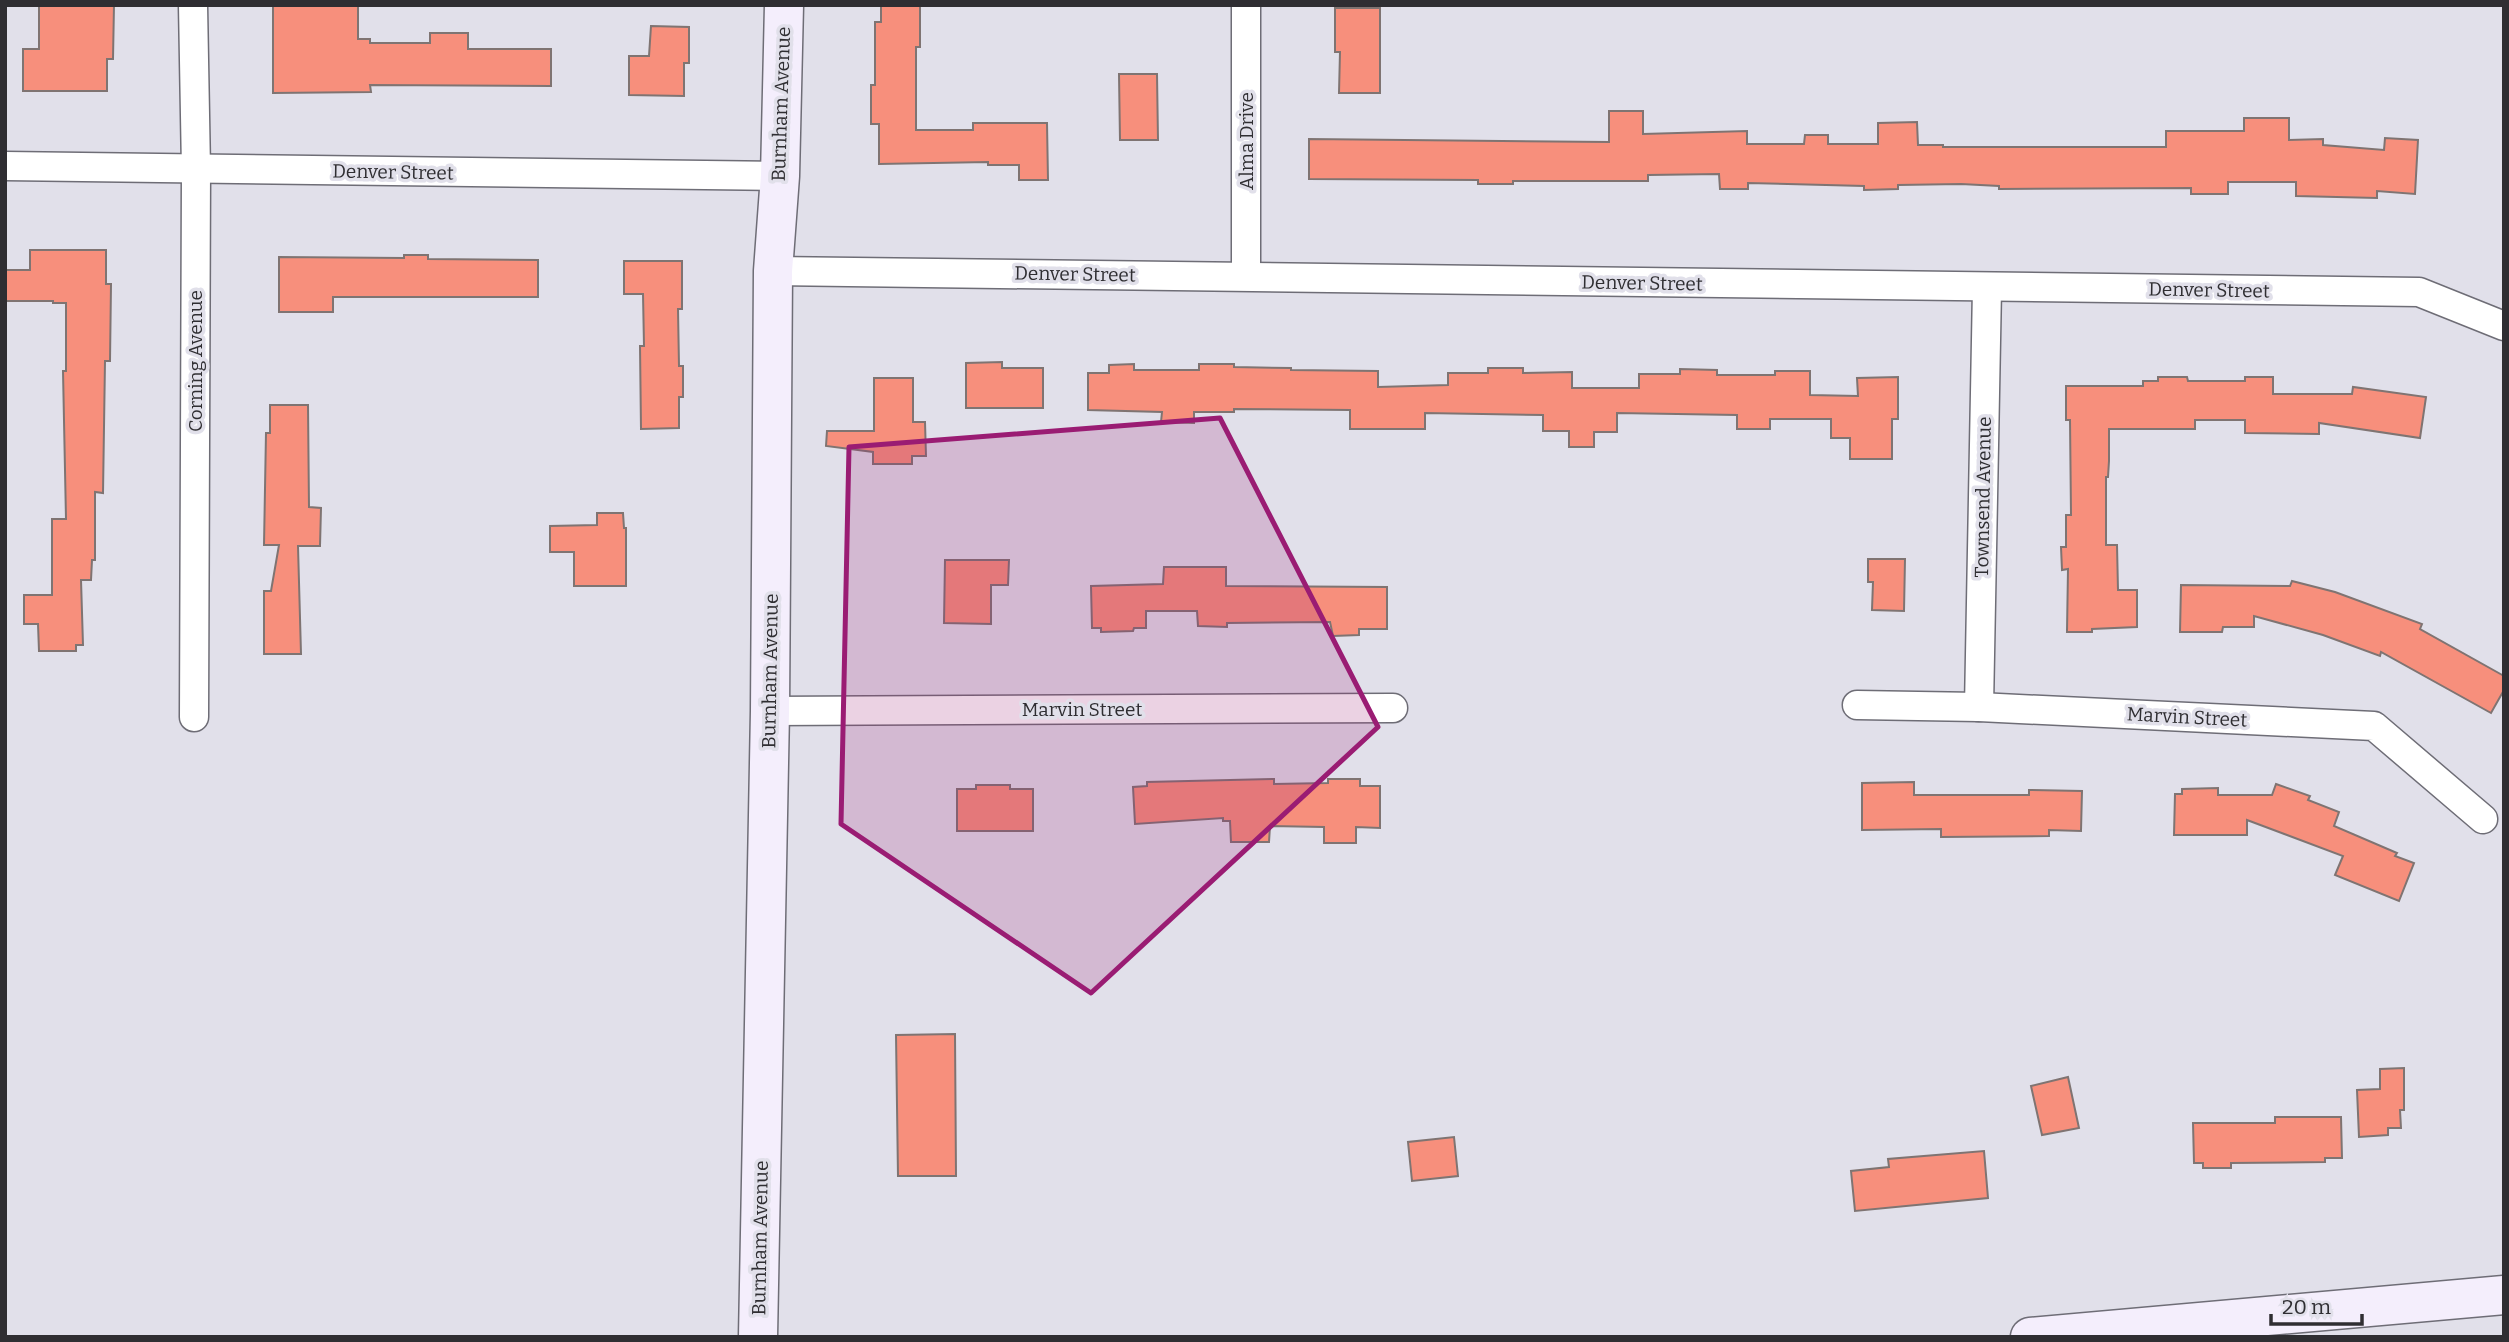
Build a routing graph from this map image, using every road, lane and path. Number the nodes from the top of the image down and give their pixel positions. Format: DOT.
graph roads {
  1 [pos="193,5"];
  2 [pos="784,5"];
  3 [pos="1246,5"];
  4 [pos="5,166"];
  5 [pos="196,170"];
  6 [pos="780,176"];
  7 [pos="773,271"];
  8 [pos="1247,276"];
  9 [pos="1987,288"];
  10 [pos="2504,326"];
  11 [pos="1857,705"];
  12 [pos="1979,707"];
  13 [pos="1393,708"];
  14 [pos="770,711"];
  15 [pos="194,717"];
  16 [pos="2483,819"];
  17 [pos="2504,1295"];
  18 [pos="2182,1330"];
  19 [pos="758,1337"];
  20 [pos="2030,1337"];
  1 -- 5 [label="street, Corning Avenue"];
  2 -- 6 [label="street, Burnham Avenue"];
  3 -- 8 [label="street, Alma Drive"];
  4 -- 5 [label="street, Denver Street"];
  5 -- 6 [label="street, Denver Street"];
  5 -- 15 [label="street, Corning Avenue"];
  6 -- 7 [label="street, Burnham Avenue"];
  7 -- 8 [label="street, Denver Street"];
  7 -- 14 [label="street, Burnham Avenue"];
  8 -- 9 [label="street, Denver Street"];
  9 -- 10 [label="street, Denver Street"];
  9 -- 12 [label="street, Townsend Avenue"];
  11 -- 12 [label="street, Marvin Street"];
  12 -- 16 [label="street, Marvin Street"];
  13 -- 14 [label="street, Marvin Street"];
  14 -- 19 [label="street, Burnham Avenue"];
  17 -- 18 [label="street"];
  18 -- 20 [label="street"];
}
